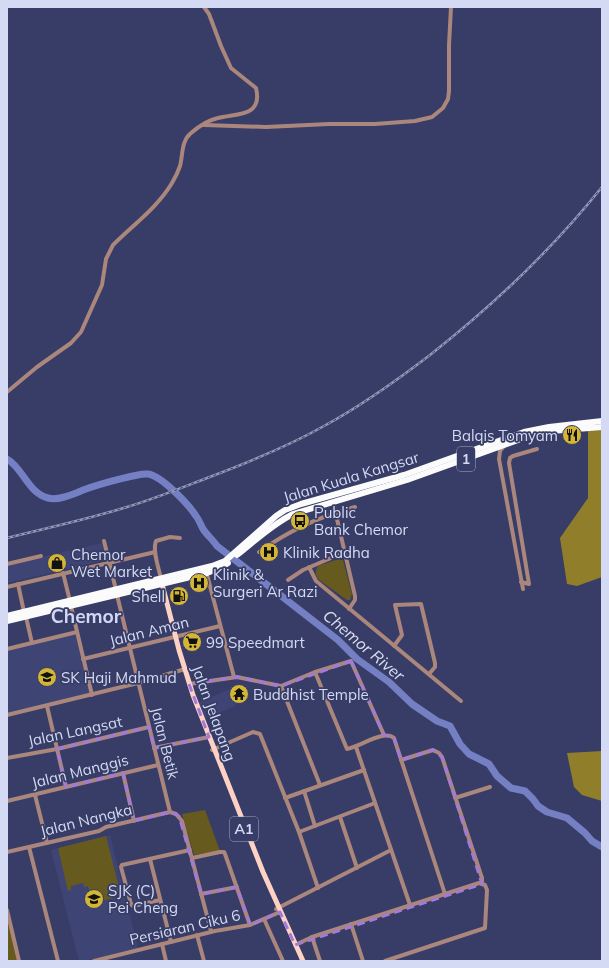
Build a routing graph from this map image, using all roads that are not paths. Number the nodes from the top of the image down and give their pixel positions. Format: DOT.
graph roads {
  1 [pos="204,7"];
  2 [pos="451,7"];
  3 [pos="204,125"];
  4 [pos="7,392"];
  5 [pos="602,421"];
  6 [pos="602,426"];
  7 [pos="505,444"];
  8 [pos="537,449"];
  9 [pos="487,451"];
  10 [pos="499,459"];
  11 [pos="512,480"];
  12 [pos="504,482"];
  13 [pos="349,490"];
  14 [pos="333,502"];
  15 [pos="355,507"];
  16 [pos="290,508"];
  17 [pos="335,512"];
  18 [pos="180,538"];
  19 [pos="104,541"];
  20 [pos="239,551"];
  21 [pos="155,552"];
  22 [pos="259,552"];
  23 [pos="345,552"];
  24 [pos="41,556"];
  25 [pos="109,562"];
  26 [pos="7,564"];
  27 [pos="309,567"];
  28 [pos="206,571"];
  29 [pos="63,573"];
  30 [pos="288,580"];
  31 [pos="521,582"];
  32 [pos="162,583"];
  33 [pos="18,584"];
  34 [pos="7,587"];
  35 [pos="523,589"];
  36 [pos="116,592"];
  37 [pos="71,604"];
  38 [pos="349,609"];
  39 [pos="25,615"];
  40 [pos="8,617"];
  41 [pos="220,626"];
  42 [pos="77,632"];
  43 [pos="174,638"];
  44 [pos="32,643"];
  45 [pos="394,646"];
  46 [pos="130,648"];
  47 [pos="7,649"];
  48 [pos="84,659"];
  49 [pos="183,670"];
  50 [pos="315,672"];
  51 [pos="428,674"];
  52 [pos="234,677"];
  53 [pos="138,682"];
  54 [pos="189,684"];
  55 [pos="281,686"];
  56 [pos="92,694"];
  57 [pos="461,701"];
  58 [pos="47,706"];
  59 [pos="7,715"];
  60 [pos="149,727"];
  61 [pos="384,735"];
  62 [pos="208,737"];
  63 [pos="356,747"];
  64 [pos="154,748"];
  65 [pos="57,749"];
  66 [pos="213,749"];
  67 [pos="7,758"];
  68 [pos="401,760"];
  69 [pos="158,765"];
  70 [pos="364,770"];
  71 [pos="123,773"];
  72 [pos="320,785"];
  73 [pos="66,787"];
  74 [pos="490,787"];
  75 [pos="304,791"];
  76 [pos="36,794"];
  77 [pos="285,798"];
  78 [pos="456,798"];
  79 [pos="7,801"];
  80 [pos="375,803"];
  81 [pos="170,812"];
  82 [pos="340,817"];
  83 [pos="134,820"];
  84 [pos="315,826"];
  85 [pos="299,832"];
  86 [pos="47,843"];
  87 [pos="29,847"];
  88 [pos="7,850"];
  89 [pos="190,850"];
  90 [pos="391,850"];
  91 [pos="192,858"];
  92 [pos="150,859"];
  93 [pos="357,868"];
  94 [pos="483,885"];
  95 [pos="237,886"];
  96 [pos="318,888"];
  97 [pos="201,894"];
  98 [pos="445,894"];
  99 [pos="160,900"];
  100 [pos="410,905"];
  101 [pos="7,910"];
  102 [pos="278,911"];
  103 [pos="264,919"];
  104 [pos="352,924"];
  105 [pos="250,925"];
  106 [pos="211,931"];
  107 [pos="197,935"];
  108 [pos="312,938"];
  109 [pos="171,942"];
  110 [pos="162,944"];
  111 [pos="295,945"];
  112 [pos="107,960"];
  113 [pos="19,961"];
  114 [pos="58,961"];
  115 [pos="94,961"];
  116 [pos="166,961"];
  117 [pos="204,961"];
  118 [pos="283,961"];
  119 [pos="301,961"];
  120 [pos="320,961"];
  121 [pos="364,961"];
  122 [pos="385,961"];
  1 -- 3 [label="street"];
  2 -- 3 [label="street"];
  3 -- 4 [label="street"];
  5 -- 13 [label="highway, Jalan Kuala Kangsar / 1"];
  6 -- 7 [label="highway, Jalan Kuala Kangsar / 1"];
  7 -- 9 [label="highway, Jalan Kuala Kangsar / 1"];
  7 -- 10 [label="street"];
  8 -- 11 [label="street"];
  9 -- 10 [label="street"];
  9 -- 14 [label="highway, Jalan Kuala Kangsar / 1"];
  10 -- 12 [label="street"];
  11 -- 12 [label="street"];
  11 -- 31 [label="street"];
  12 -- 31 [label="street"];
  13 -- 14 [label="highway"];
  13 -- 16 [label="highway, Jalan Kuala Kangsar / 1"];
  14 -- 16 [label="highway"];
  14 -- 17 [label="street"];
  14 -- 20 [label="highway, Jalan Kuala Kangsar / 1"];
  15 -- 17 [label="street"];
  16 -- 20 [label="highway, Jalan Kuala Kangsar / 1"];
  17 -- 22 [label="street"];
  17 -- 23 [label="street"];
  18 -- 21 [label="street"];
  19 -- 25 [label="street, Jalan Betik"];
  20 -- 28 [label="highway, Jalan Kuala Kangsar / 1"];
  21 -- 25 [label="street"];
  21 -- 32 [label="street"];
  23 -- 27 [label="street"];
  23 -- 38 [label="street"];
  24 -- 26 [label="street"];
  25 -- 29 [label="street"];
  25 -- 36 [label="street, Jalan Betik"];
  27 -- 30 [label="street"];
  27 -- 38 [label="street"];
  28 -- 32 [label="highway, Jalan Kuala Kangsar / 1"];
  28 -- 41 [label="street"];
  29 -- 33 [label="street"];
  29 -- 37 [label="street"];
  31 -- 35 [label="street"];
  32 -- 36 [label="highway, Jalan Kuala Kangsar / 1"];
  32 -- 43 [label="main road, Jalan Jelapang / A1"];
  33 -- 34 [label="street"];
  33 -- 39 [label="street"];
  36 -- 37 [label="highway, Jalan Kuala Kangsar / 1"];
  36 -- 46 [label="street, Jalan Betik"];
  37 -- 39 [label="highway, Jalan Kuala Kangsar / 1"];
  37 -- 42 [label="street"];
  38 -- 45 [label="street"];
  39 -- 40 [label="highway, Jalan Kuala Kangsar / 1"];
  39 -- 44 [label="street"];
  41 -- 43 [label="street, Jalan Aman"];
  41 -- 52 [label="street"];
  42 -- 44 [label="street"];
  42 -- 48 [label="street"];
  43 -- 46 [label="street, Jalan Aman"];
  43 -- 49 [label="main road, Jalan Jelapang / A1"];
  44 -- 47 [label="street"];
  45 -- 51 [label="street"];
  45 -- 51 [label="street"];
  46 -- 48 [label="street, Jalan Aman"];
  46 -- 53 [label="street, Jalan Betik"];
  48 -- 56 [label="street"];
  49 -- 53 [label="street"];
  49 -- 54 [label="main road, Jalan Jelapang / A1"];
  49 -- 62 [label="main road, Jalan Jelapang / A1"];
  50 -- 55 [label="street"];
  50 -- 61 [label="street"];
  50 -- 63 [label="street"];
  51 -- 57 [label="street"];
  52 -- 54 [label="street"];
  52 -- 55 [label="street"];
  53 -- 56 [label="street"];
  53 -- 60 [label="street, Jalan Betik"];
  54 -- 62 [label="main road, Jalan Jelapang / A1"];
  55 -- 72 [label="street"];
  56 -- 58 [label="street"];
  58 -- 59 [label="street"];
  58 -- 65 [label="street"];
  60 -- 64 [label="street, Jalan Betik"];
  60 -- 65 [label="street, Jalan Langsat"];
  61 -- 63 [label="street"];
  61 -- 68 [label="street"];
  62 -- 64 [label="street"];
  62 -- 66 [label="main road, Jalan Jelapang / A1"];
  63 -- 70 [label="street"];
  64 -- 69 [label="street, Jalan Betik"];
  65 -- 67 [label="street, Jalan Langsat"];
  65 -- 73 [label="street"];
  66 -- 77 [label="street"];
  66 -- 102 [label="main road, Jalan Jelapang / A1"];
  68 -- 78 [label="street"];
  68 -- 98 [label="street"];
  69 -- 71 [label="street, Jalan Manggis"];
  69 -- 81 [label="street, Jalan Betik"];
  70 -- 72 [label="street"];
  70 -- 80 [label="street"];
  71 -- 73 [label="street, Jalan Manggis"];
  71 -- 83 [label="street"];
  72 -- 75 [label="street"];
  73 -- 76 [label="street, Jalan Manggis"];
  74 -- 78 [label="street"];
  75 -- 77 [label="street"];
  75 -- 84 [label="street"];
  76 -- 79 [label="street, Jalan Manggis"];
  76 -- 86 [label="street"];
  77 -- 85 [label="street"];
  78 -- 94 [label="street"];
  80 -- 82 [label="street"];
  80 -- 90 [label="street"];
  81 -- 83 [label="street, Jalan Nangka"];
  81 -- 89 [label="street"];
  82 -- 84 [label="street"];
  82 -- 93 [label="street"];
  83 -- 86 [label="street, Jalan Nangka"];
  84 -- 85 [label="street"];
  85 -- 96 [label="street"];
  86 -- 87 [label="street, Jalan Nangka"];
  87 -- 88 [label="street, Jalan Nangka"];
  87 -- 114 [label="street"];
  89 -- 91 [label="street"];
  89 -- 92 [label="street"];
  90 -- 93 [label="street, Persiaran Ciku 6"];
  90 -- 100 [label="street"];
  91 -- 95 [label="street"];
  91 -- 97 [label="street"];
  92 -- 99 [label="street"];
  92 -- 99 [label="street"];
  93 -- 96 [label="street, Persiaran Ciku 6"];
  94 -- 98 [label="street"];
  94 -- 122 [label="street"];
  95 -- 97 [label="street"];
  95 -- 105 [label="street"];
  96 -- 102 [label="street, Persiaran Ciku 6"];
  97 -- 106 [label="street"];
  98 -- 100 [label="street"];
  99 -- 109 [label="street"];
  100 -- 104 [label="street"];
  101 -- 113 [label="street"];
  102 -- 103 [label="street, Persiaran Ciku 6"];
  102 -- 111 [label="main road, Jalan Jelapang / A1"];
  102 -- 119 [label="main road, Jalan Jelapang / A1"];
  103 -- 105 [label="street, Persiaran Ciku 6"];
  103 -- 118 [label="street"];
  104 -- 108 [label="street"];
  104 -- 121 [label="street"];
  105 -- 106 [label="street, Persiaran Ciku 6"];
  106 -- 107 [label="street, Persiaran Ciku 6"];
  107 -- 109 [label="street, Persiaran Ciku 6"];
  107 -- 117 [label="street"];
  108 -- 111 [label="street"];
  108 -- 120 [label="street"];
  109 -- 110 [label="street, Persiaran Ciku 6"];
  110 -- 112 [label="street, Persiaran Ciku 6"];
  110 -- 116 [label="street"];
  111 -- 119 [label="main road, Jalan Jelapang / A1"];
  112 -- 115 [label="street, Persiaran Ciku 6"];
}
